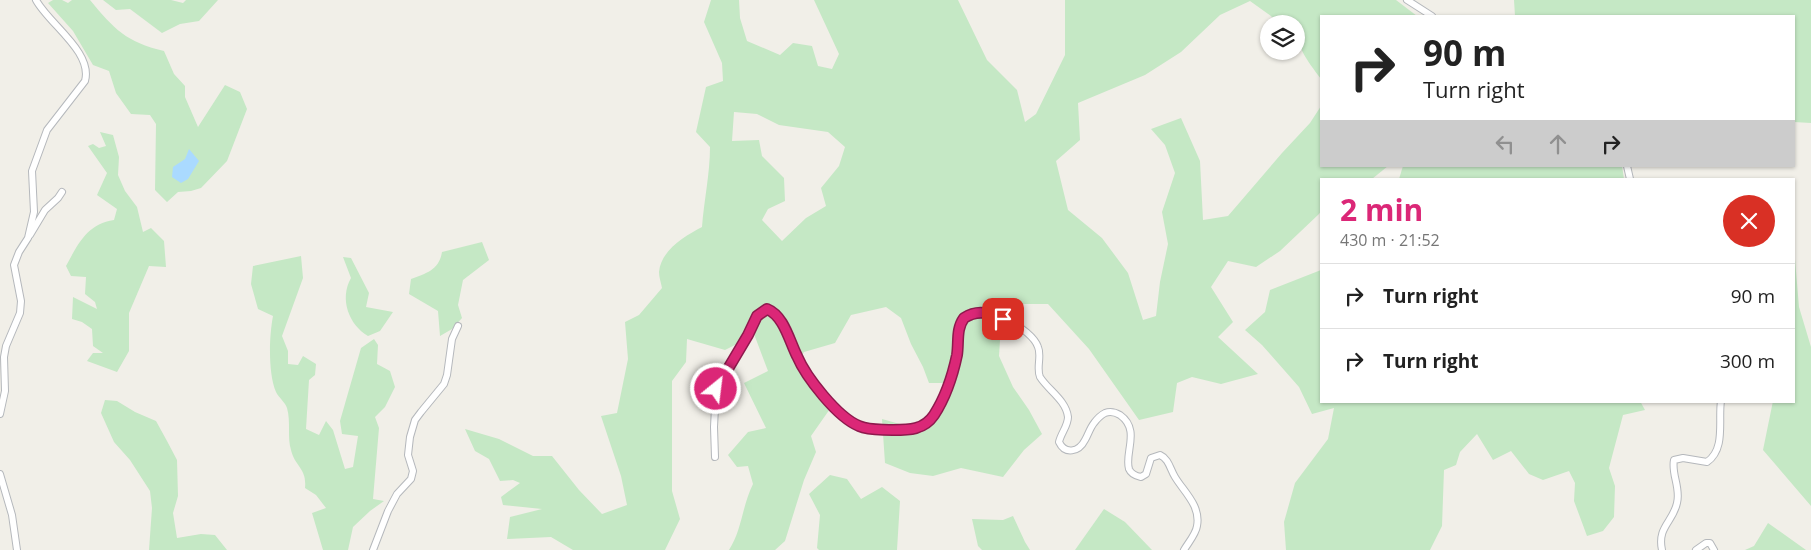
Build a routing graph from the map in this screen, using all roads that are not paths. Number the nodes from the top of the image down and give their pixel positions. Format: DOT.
graph roads {
  1 [pos="36,0"];
  2 [pos="1407,0"];
  3 [pos="1430,15"];
  4 [pos="62,192"];
  5 [pos="28,238"];
  6 [pos="458,326"];
  7 [pos="1721,403"];
  8 [pos="0,414"];
  9 [pos="715,457"];
  10 [pos="0,474"];
  11 [pos="17,550"];
  12 [pos="373,550"];
  13 [pos="1184,550"];
  14 [pos="1662,550"];
  15 [pos="1696,550"];
  16 [pos="1714,550"];
  1 -- 5 [label="street"];
  2 -- 3 [label="street"];
  4 -- 5 [label="street"];
  5 -- 8 [label="street"];
  6 -- 12 [label="street"];
  7 -- 14 [label="street"];
  9 -- 13 [label="street"];
  10 -- 11 [label="street"];
  15 -- 16 [label="street"];
}
